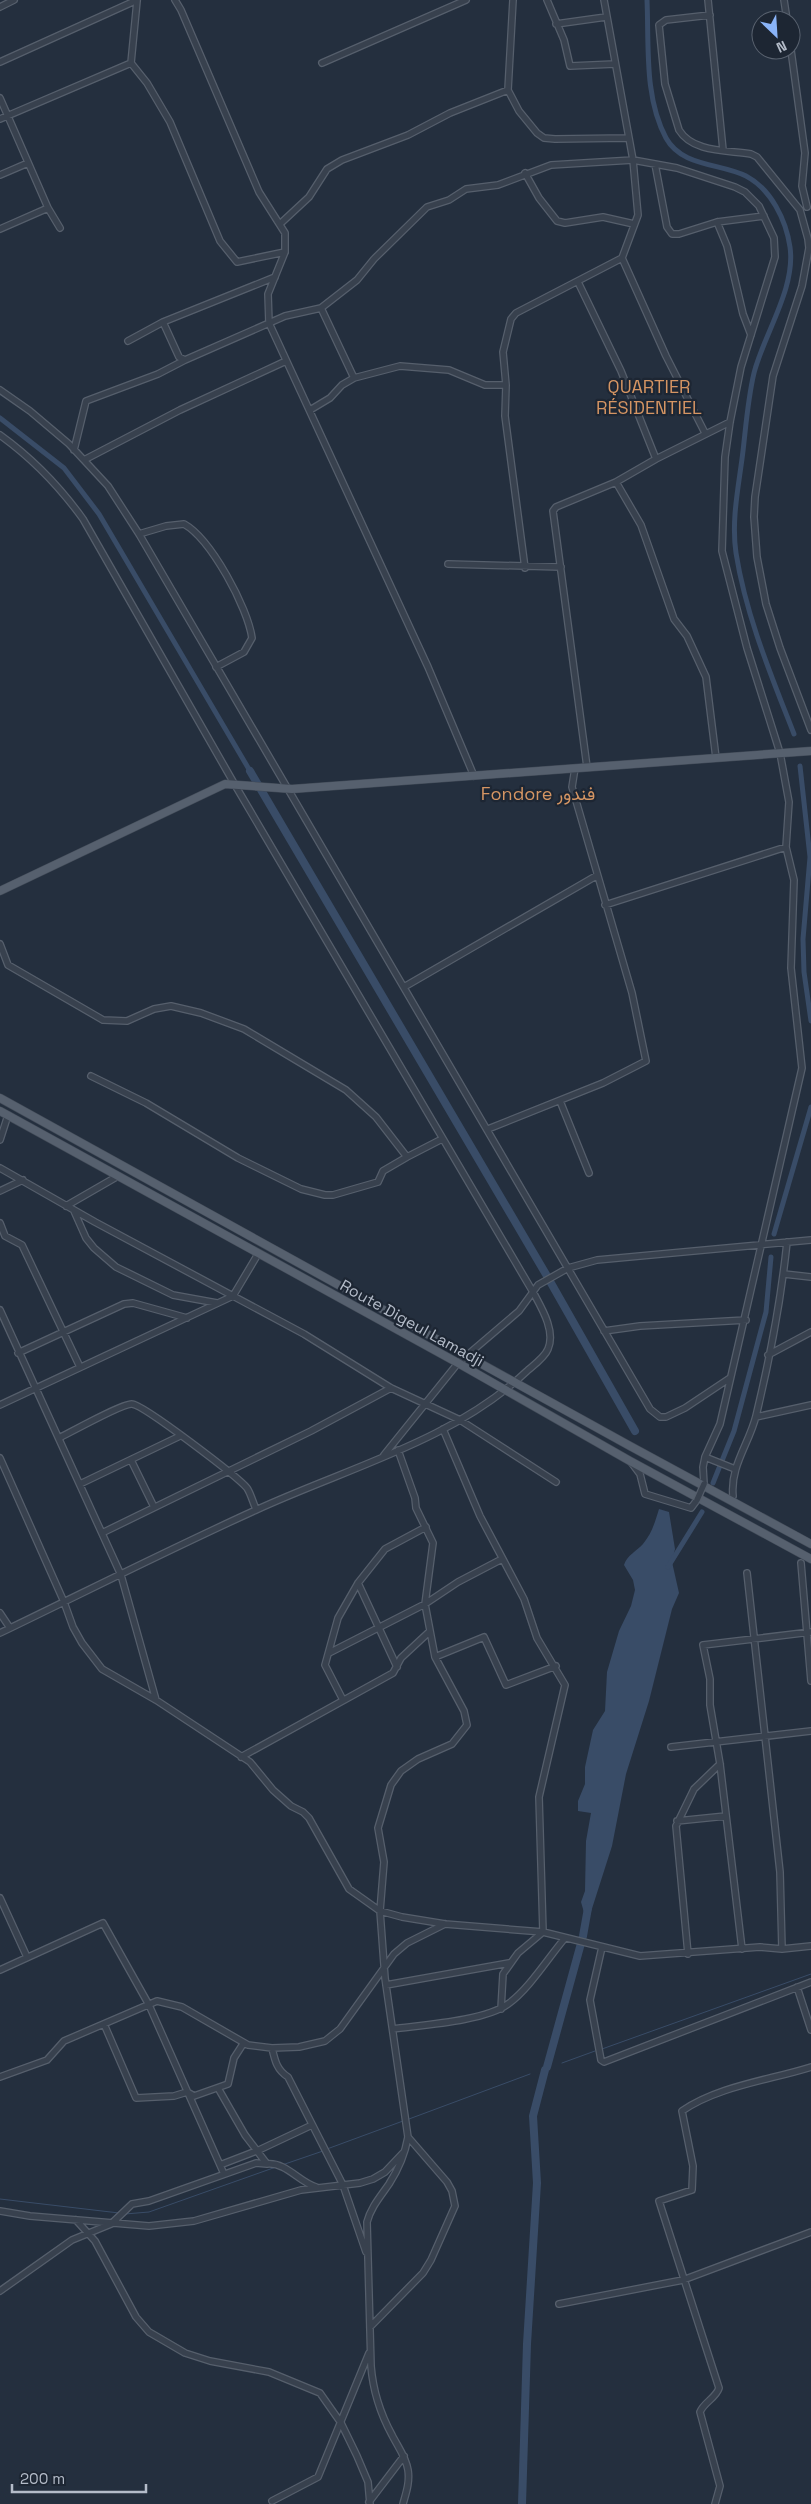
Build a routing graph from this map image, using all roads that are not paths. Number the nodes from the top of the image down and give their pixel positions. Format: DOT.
graph roads {
  1 [pos="14,0"];
  2 [pos="175,0"];
  3 [pos="466,0"];
  4 [pos="513,0"];
  5 [pos="547,0"];
  6 [pos="604,0"];
  7 [pos="708,0"];
  8 [pos="137,1"];
  9 [pos="0,7"];
  10 [pos="710,15"];
  11 [pos="606,17"];
  12 [pos="556,24"];
  13 [pos="792,60"];
  14 [pos="0,62"];
  15 [pos="322,62"];
  16 [pos="131,63"];
  17 [pos="615,64"];
  18 [pos="508,90"];
  19 [pos="0,98"];
  20 [pos="8,116"];
  21 [pos="0,119"];
  22 [pos="628,138"];
  23 [pos="722,150"];
  24 [pos="633,160"];
  25 [pos="28,162"];
  26 [pos="655,164"];
  27 [pos="525,173"];
  28 [pos="0,175"];
  29 [pos="48,208"];
  30 [pos="806,208"];
  31 [pos="764,216"];
  32 [pos="718,222"];
  33 [pos="281,223"];
  34 [pos="634,224"];
  35 [pos="60,228"];
  36 [pos="0,229"];
  37 [pos="285,252"];
  38 [pos="622,258"];
  39 [pos="275,277"];
  40 [pos="578,282"];
  41 [pos="321,308"];
  42 [pos="163,322"];
  43 [pos="269,323"];
  44 [pos="751,335"];
  45 [pos="128,341"];
  46 [pos="185,360"];
  47 [pos="286,361"];
  48 [pos="354,378"];
  49 [pos="506,386"];
  50 [pos="0,390"];
  51 [pos="310,410"];
  52 [pos="730,422"];
  53 [pos="706,433"];
  54 [pos="0,435"];
  55 [pos="74,450"];
  56 [pos="656,459"];
  57 [pos="84,460"];
  58 [pos="616,482"];
  59 [pos="139,534"];
  60 [pos="448,564"];
  61 [pos="561,567"];
  62 [pos="525,568"];
  63 [pos="216,667"];
  64 [pos="811,730"];
  65 [pos="811,751"];
  66 [pos="780,753"];
  67 [pos="716,758"];
  68 [pos="575,768"];
  69 [pos="587,768"];
  70 [pos="474,776"];
  71 [pos="238,785"];
  72 [pos="284,789"];
  73 [pos="786,847"];
  74 [pos="596,876"];
  75 [pos="0,891"];
  76 [pos="605,905"];
  77 [pos="0,944"];
  78 [pos="404,987"];
  79 [pos="91,1076"];
  80 [pos="0,1098"];
  81 [pos="560,1100"];
  82 [pos="0,1111"];
  83 [pos="8,1115"];
  84 [pos="488,1129"];
  85 [pos="442,1139"];
  86 [pos="0,1140"];
  87 [pos="407,1157"];
  88 [pos="0,1168"];
  89 [pos="589,1173"];
  90 [pos="118,1176"];
  91 [pos="23,1180"];
  92 [pos="0,1191"];
  93 [pos="66,1206"];
  94 [pos="73,1210"];
  95 [pos="0,1223"];
  96 [pos="811,1240"];
  97 [pos="787,1242"];
  98 [pos="761,1243"];
  99 [pos="258,1254"];
  100 [pos="568,1268"];
  101 [pos="784,1274"];
  102 [pos="811,1278"];
  103 [pos="533,1292"];
  104 [pos="233,1296"];
  105 [pos="217,1303"];
  106 [pos="0,1310"];
  107 [pos="187,1318"];
  108 [pos="746,1320"];
  109 [pos="604,1331"];
  110 [pos="64,1332"];
  111 [pos="811,1332"];
  112 [pos="18,1353"];
  113 [pos="768,1355"];
  114 [pos="466,1356"];
  115 [pos="458,1362"];
  116 [pos="80,1367"];
  117 [pos="730,1378"];
  118 [pos="514,1382"];
  119 [pos="35,1388"];
  120 [pos="391,1388"];
  121 [pos="506,1390"];
  122 [pos="424,1404"];
  123 [pos="0,1405"];
  124 [pos="811,1405"];
  125 [pos="756,1417"];
  126 [pos="460,1420"];
  127 [pos="443,1429"];
  128 [pos="180,1436"];
  129 [pos="59,1438"];
  130 [pos="398,1450"];
  131 [pos="384,1456"];
  132 [pos="0,1458"];
  133 [pos="705,1458"];
  134 [pos="131,1460"];
  135 [pos="630,1461"];
  136 [pos="734,1469"];
  137 [pos="227,1471"];
  138 [pos="556,1482"];
  139 [pos="80,1484"];
  140 [pos="733,1496"];
  141 [pos="154,1507"];
  142 [pos="256,1509"];
  143 [pos="426,1527"];
  144 [pos="102,1533"];
  145 [pos="811,1544"];
  146 [pos="502,1559"];
  147 [pos="811,1559"];
  148 [pos="801,1563"];
  149 [pos="747,1573"];
  150 [pos="121,1575"];
  151 [pos="358,1584"];
  152 [pos="64,1602"];
  153 [pos="426,1604"];
  154 [pos="0,1613"];
  155 [pos="10,1628"];
  156 [pos="378,1628"];
  157 [pos="429,1632"];
  158 [pos="808,1632"];
  159 [pos="0,1633"];
  160 [pos="754,1637"];
  161 [pos="329,1653"];
  162 [pos="435,1657"];
  163 [pos="556,1666"];
  164 [pos="397,1667"];
  165 [pos="811,1681"];
  166 [pos="156,1700"];
  167 [pos="343,1700"];
  168 [pos="811,1731"];
  169 [pos="766,1737"];
  170 [pos="717,1743"];
  171 [pos="670,1747"];
  172 [pos="241,1757"];
  173 [pos="720,1764"];
  174 [pos="726,1816"];
  175 [pos="677,1821"];
  176 [pos="0,1898"];
  177 [pos="380,1911"];
  178 [pos="445,1924"];
  179 [pos="543,1932"];
  180 [pos="565,1938"];
  181 [pos="811,1939"];
  182 [pos="602,1946"];
  183 [pos="808,1946"];
  184 [pos="742,1949"];
  185 [pos="782,1949"];
  186 [pos="688,1954"];
  187 [pos="27,1957"];
  188 [pos="509,1964"];
  189 [pos="384,1969"];
  190 [pos="0,1970"];
  191 [pos="811,1982"];
  192 [pos="386,1985"];
  193 [pos="797,1988"];
  194 [pos="149,2005"];
  195 [pos="500,2009"];
  196 [pos="104,2024"];
  197 [pos="393,2029"];
  198 [pos="811,2030"];
  199 [pos="242,2044"];
  200 [pos="272,2048"];
  201 [pos="811,2067"];
  202 [pos="0,2077"];
  203 [pos="218,2088"];
  204 [pos="187,2092"];
  205 [pos="312,2125"];
  206 [pos="408,2137"];
  207 [pos="406,2149"];
  208 [pos="259,2150"];
  209 [pos="267,2164"];
  210 [pos="220,2165"];
  211 [pos="224,2174"];
  212 [pos="342,2185"];
  213 [pos="320,2188"];
  214 [pos="0,2211"];
  215 [pos="76,2220"];
  216 [pos="111,2224"];
  217 [pos="88,2232"];
  218 [pos="811,2232"];
  219 [pos="367,2256"];
  220 [pos="683,2280"];
  221 [pos="0,2291"];
  222 [pos="559,2304"];
  223 [pos="370,2327"];
  224 [pos="371,2349"];
  225 [pos="341,2423"];
  226 [pos="404,2456"];
  227 [pos="272,2501"];
  228 [pos="369,2503"];
  229 [pos="403,2504"];
  230 [pos="715,2504"];
  1 -- 9 [label="street"];
  2 -- 33 [label="street"];
  3 -- 15 [label="street"];
  4 -- 18 [label="street"];
  5 -- 12 [label="street"];
  6 -- 11 [label="street"];
  7 -- 10 [label="street"];
  8 -- 14 [label="street"];
  8 -- 16 [label="street"];
  10 -- 23 [label="street"];
  10 -- 23 [label="street"];
  11 -- 12 [label="street"];
  11 -- 17 [label="street"];
  12 -- 17 [label="street"];
  13 -- 30 [label="street"];
  16 -- 20 [label="street"];
  16 -- 37 [label="street"];
  17 -- 22 [label="street"];
  18 -- 22 [label="street"];
  18 -- 33 [label="street"];
  19 -- 20 [label="street"];
  20 -- 21 [label="street"];
  20 -- 25 [label="street"];
  22 -- 24 [label="street"];
  23 -- 30 [label="street"];
  24 -- 26 [label="street"];
  24 -- 27 [label="street"];
  24 -- 34 [label="street"];
  25 -- 28 [label="street"];
  25 -- 29 [label="street"];
  26 -- 31 [label="street"];
  26 -- 32 [label="street"];
  27 -- 34 [label="street"];
  27 -- 41 [label="street"];
  29 -- 35 [label="street"];
  29 -- 36 [label="street"];
  30 -- 64 [label="street"];
  31 -- 32 [label="street"];
  31 -- 44 [label="street"];
  32 -- 44 [label="street"];
  33 -- 37 [label="street"];
  34 -- 38 [label="street"];
  37 -- 39 [label="street"];
  38 -- 40 [label="street"];
  38 -- 53 [label="street"];
  39 -- 42 [label="street"];
  39 -- 43 [label="street"];
  40 -- 49 [label="street"];
  40 -- 56 [label="street"];
  41 -- 43 [label="street"];
  41 -- 48 [label="street"];
  42 -- 45 [label="street"];
  42 -- 46 [label="street"];
  43 -- 46 [label="street"];
  43 -- 47 [label="street"];
  44 -- 52 [label="street"];
  46 -- 55 [label="street"];
  47 -- 51 [label="street"];
  47 -- 57 [label="street"];
  48 -- 49 [label="street"];
  48 -- 51 [label="street"];
  49 -- 62 [label="street"];
  50 -- 55 [label="street"];
  51 -- 70 [label="street"];
  52 -- 53 [label="street"];
  52 -- 66 [label="street"];
  53 -- 56 [label="street"];
  54 -- 71 [label="street"];
  55 -- 57 [label="street"];
  56 -- 58 [label="street"];
  57 -- 59 [label="street"];
  58 -- 61 [label="street"];
  58 -- 67 [label="street"];
  59 -- 63 [label="street"];
  59 -- 63 [label="street"];
  60 -- 62 [label="street"];
  61 -- 62 [label="street"];
  61 -- 69 [label="street"];
  63 -- 72 [label="street"];
  65 -- 66 [label="main road"];
  66 -- 67 [label="main road"];
  66 -- 73 [label="street"];
  67 -- 69 [label="main road"];
  68 -- 69 [label="main road"];
  68 -- 70 [label="main road"];
  68 -- 74 [label="street"];
  70 -- 72 [label="main road"];
  71 -- 72 [label="main road"];
  71 -- 75 [label="main road"];
  71 -- 85 [label="street"];
  72 -- 78 [label="street"];
  73 -- 76 [label="street"];
  73 -- 98 [label="street"];
  74 -- 76 [label="street"];
  74 -- 78 [label="street"];
  76 -- 81 [label="street"];
  77 -- 87 [label="street"];
  78 -- 84 [label="street"];
  79 -- 87 [label="street"];
  80 -- 114 [label="main road, Route Digeul Lamadji"];
  81 -- 84 [label="street"];
  81 -- 89 [label="street"];
  82 -- 83 [label="main road, Route Digeul Lamadji"];
  83 -- 86 [label="street"];
  83 -- 90 [label="main road, Route Digeul Lamadji"];
  84 -- 100 [label="street"];
  85 -- 87 [label="street"];
  85 -- 103 [label="street"];
  88 -- 91 [label="street"];
  90 -- 93 [label="street"];
  90 -- 99 [label="main road, Route Digeul Lamadji"];
  91 -- 92 [label="street"];
  91 -- 93 [label="street"];
  93 -- 94 [label="street"];
  94 -- 104 [label="street"];
  94 -- 105 [label="street"];
  95 -- 110 [label="street"];
  96 -- 97 [label="street"];
  97 -- 98 [label="street"];
  97 -- 101 [label="street"];
  98 -- 100 [label="street"];
  98 -- 108 [label="street"];
  99 -- 104 [label="street"];
  99 -- 115 [label="main road, Route Digeul Lamadji"];
  100 -- 103 [label="street"];
  100 -- 109 [label="street"];
  101 -- 102 [label="street"];
  101 -- 113 [label="street"];
  103 -- 114 [label="street"];
  103 -- 118 [label="street"];
  104 -- 105 [label="street"];
  104 -- 120 [label="street"];
  105 -- 107 [label="street"];
  106 -- 112 [label="street"];
  107 -- 110 [label="street"];
  107 -- 116 [label="street"];
  108 -- 109 [label="street"];
  108 -- 117 [label="street"];
  109 -- 117 [label="street"];
  110 -- 112 [label="street"];
  110 -- 116 [label="street"];
  111 -- 113 [label="street"];
  112 -- 119 [label="street"];
  113 -- 125 [label="street"];
  114 -- 115 [label="street"];
  114 -- 118 [label="main road, Route Digeul Lamadji"];
  115 -- 121 [label="main road, Route Digeul Lamadji"];
  115 -- 122 [label="street"];
  116 -- 119 [label="street"];
  117 -- 133 [label="street"];
  118 -- 121 [label="street"];
  118 -- 145 [label="main road, Route Digeul Lamadji"];
  119 -- 123 [label="street"];
  119 -- 129 [label="street"];
  120 -- 122 [label="street"];
  120 -- 137 [label="street"];
  121 -- 126 [label="street"];
  121 -- 135 [label="main road, Route Digeul Lamadji"];
  122 -- 126 [label="street"];
  122 -- 131 [label="street"];
  124 -- 125 [label="street"];
  125 -- 136 [label="street"];
  126 -- 127 [label="street"];
  126 -- 138 [label="street"];
  127 -- 130 [label="street"];
  127 -- 146 [label="street"];
  128 -- 129 [label="street"];
  128 -- 134 [label="street"];
  128 -- 137 [label="street"];
  129 -- 139 [label="street"];
  130 -- 131 [label="street"];
  130 -- 143 [label="street"];
  131 -- 142 [label="street"];
  132 -- 152 [label="street"];
  133 -- 135 [label="street, bridge"];
  133 -- 136 [label="street"];
  134 -- 139 [label="street"];
  134 -- 141 [label="street"];
  135 -- 147 [label="main road, Route Digeul Lamadji"];
  136 -- 140 [label="street"];
  137 -- 141 [label="street"];
  137 -- 142 [label="street"];
  139 -- 144 [label="street"];
  141 -- 144 [label="street"];
  142 -- 150 [label="street"];
  143 -- 151 [label="street"];
  143 -- 153 [label="street"];
  144 -- 150 [label="street"];
  146 -- 153 [label="street"];
  146 -- 163 [label="street"];
  148 -- 158 [label="street"];
  149 -- 160 [label="street"];
  150 -- 152 [label="street"];
  150 -- 166 [label="street"];
  151 -- 156 [label="street"];
  151 -- 161 [label="street"];
  152 -- 155 [label="street"];
  152 -- 166 [label="street"];
  153 -- 156 [label="street"];
  153 -- 157 [label="street"];
  154 -- 155 [label="street"];
  155 -- 159 [label="street"];
  156 -- 161 [label="street"];
  156 -- 164 [label="street"];
  157 -- 162 [label="street"];
  157 -- 164 [label="street"];
  158 -- 160 [label="street"];
  158 -- 165 [label="street"];
  160 -- 169 [label="street"];
  160 -- 170 [label="street"];
  161 -- 167 [label="street"];
  162 -- 163 [label="street"];
  162 -- 177 [label="street"];
  163 -- 179 [label="street"];
  164 -- 167 [label="street"];
  166 -- 172 [label="street"];
  167 -- 172 [label="street"];
  168 -- 169 [label="street"];
  169 -- 170 [label="street"];
  169 -- 185 [label="street"];
  170 -- 171 [label="street"];
  170 -- 173 [label="street"];
  172 -- 177 [label="street"];
  173 -- 174 [label="street"];
  173 -- 175 [label="street"];
  174 -- 175 [label="street"];
  174 -- 184 [label="street"];
  175 -- 186 [label="street"];
  176 -- 187 [label="street"];
  177 -- 178 [label="street"];
  177 -- 189 [label="street"];
  178 -- 179 [label="street"];
  178 -- 189 [label="street"];
  179 -- 180 [label="street"];
  179 -- 188 [label="street"];
  180 -- 182 [label="street"];
  180 -- 195 [label="street"];
  181 -- 183 [label="street"];
  182 -- 186 [label="street"];
  182 -- 193 [label="street"];
  183 -- 185 [label="street"];
  184 -- 185 [label="street"];
  184 -- 186 [label="street"];
  187 -- 190 [label="street"];
  187 -- 194 [label="street"];
  188 -- 192 [label="street"];
  188 -- 195 [label="street"];
  189 -- 192 [label="street"];
  189 -- 200 [label="street"];
  191 -- 193 [label="street"];
  192 -- 197 [label="street"];
  193 -- 198 [label="street"];
  194 -- 196 [label="street"];
  194 -- 199 [label="street"];
  194 -- 204 [label="street"];
  195 -- 197 [label="street"];
  196 -- 202 [label="street"];
  196 -- 204 [label="street"];
  197 -- 206 [label="street"];
  199 -- 200 [label="street"];
  199 -- 203 [label="street"];
  200 -- 205 [label="street"];
  201 -- 220 [label="street"];
  203 -- 204 [label="street"];
  203 -- 208 [label="street"];
  204 -- 210 [label="street"];
  205 -- 208 [label="street"];
  205 -- 212 [label="street"];
  206 -- 207 [label="street"];
  206 -- 223 [label="street"];
  207 -- 212 [label="street"];
  207 -- 219 [label="street"];
  208 -- 209 [label="street"];
  208 -- 210 [label="street"];
  209 -- 211 [label="street"];
  209 -- 213 [label="street"];
  210 -- 211 [label="street"];
  211 -- 216 [label="street"];
  212 -- 213 [label="street"];
  212 -- 219 [label="street"];
  213 -- 216 [label="street"];
  214 -- 215 [label="street"];
  215 -- 216 [label="street"];
  215 -- 217 [label="street"];
  216 -- 217 [label="street"];
  217 -- 221 [label="street"];
  217 -- 225 [label="street"];
  218 -- 220 [label="street"];
  219 -- 223 [label="street"];
  220 -- 222 [label="street"];
  220 -- 230 [label="street"];
  223 -- 224 [label="street"];
  224 -- 225 [label="street"];
  224 -- 226 [label="street"];
  225 -- 227 [label="street"];
  225 -- 228 [label="street"];
  226 -- 228 [label="street"];
  226 -- 229 [label="street"];
}
